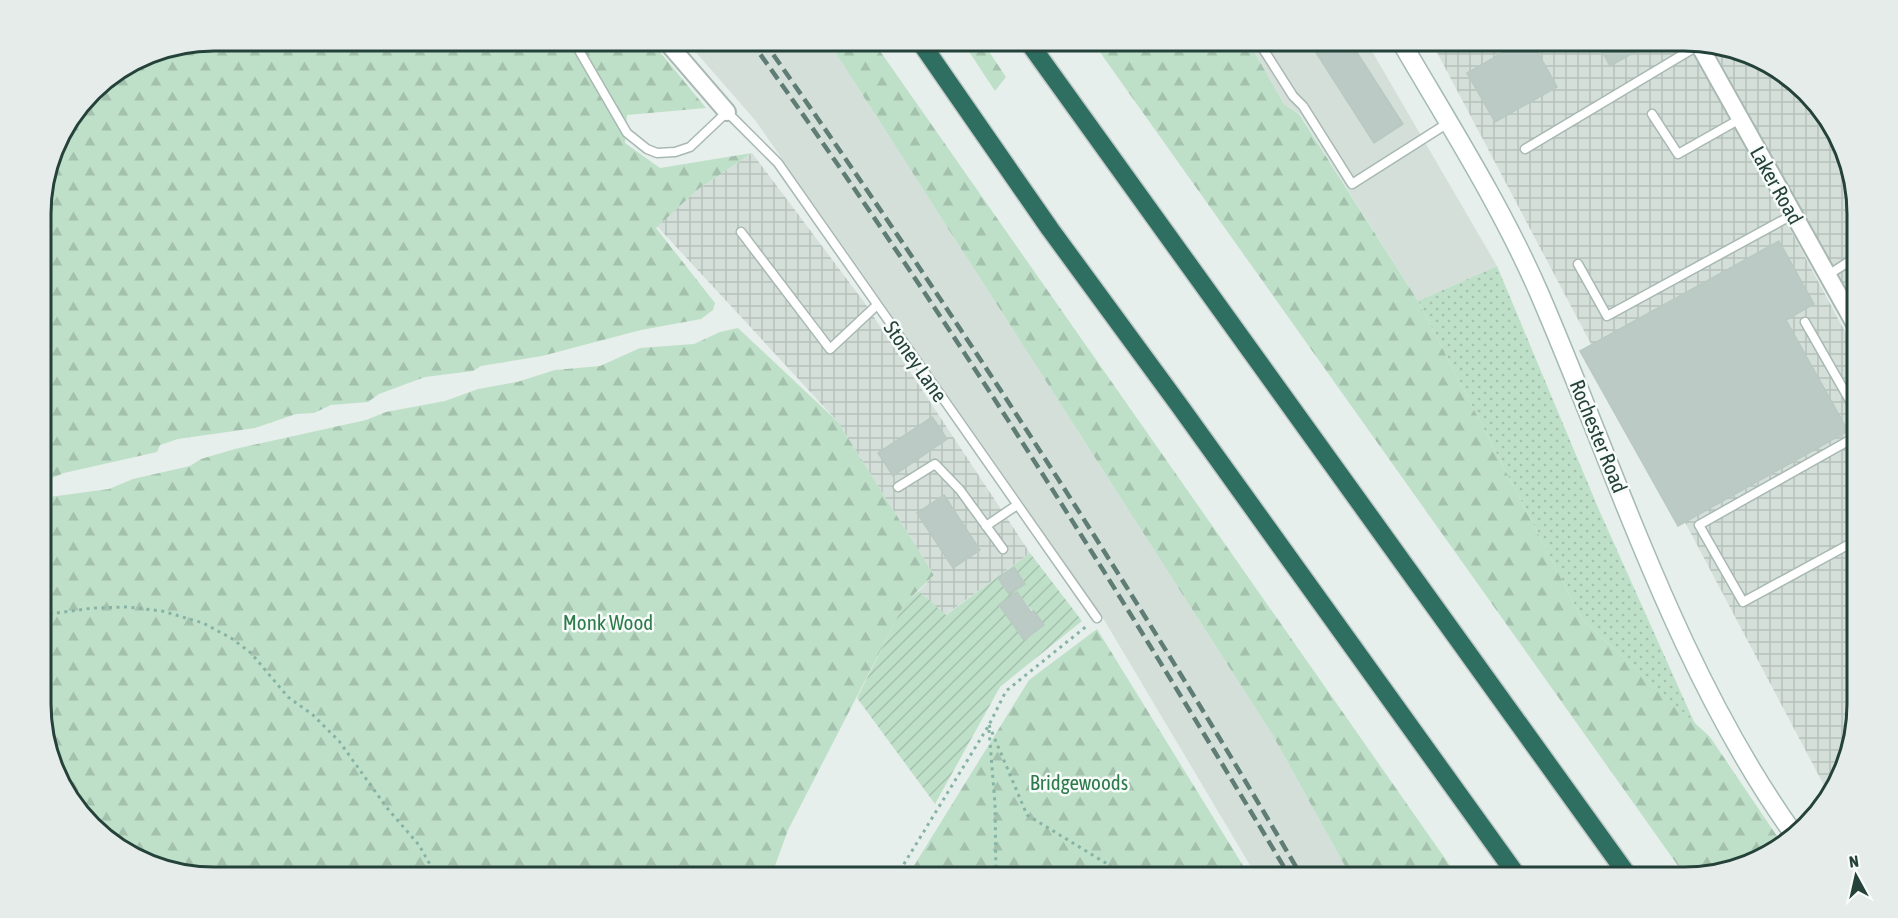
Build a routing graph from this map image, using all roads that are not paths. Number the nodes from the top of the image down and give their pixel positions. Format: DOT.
graph roads {
  1 [pos="579,51"];
  2 [pos="674,51"];
  3 [pos="927,51"];
  4 [pos="1035,51"];
  5 [pos="1264,51"];
  6 [pos="1407,51"];
  7 [pos="1687,51"];
  8 [pos="1704,52"];
  9 [pos="727,112"];
  10 [pos="1652,114"];
  11 [pos="1740,119"];
  12 [pos="1449,123"];
  13 [pos="1525,149"];
  14 [pos="1794,214"];
  15 [pos="741,232"];
  16 [pos="1847,263"];
  17 [pos="1578,264"];
  18 [pos="1828,275"];
  19 [pos="877,305"];
  20 [pos="1847,310"];
  21 [pos="1805,322"];
  22 [pos="1847,396"];
  23 [pos="1847,442"];
  24 [pos="898,487"];
  25 [pos="1017,505"];
  26 [pos="986,526"];
  27 [pos="1847,545"];
  28 [pos="1003,549"];
  29 [pos="1097,618"];
  30 [pos="1790,828"];
  31 [pos="1511,867"];
  32 [pos="1622,867"];
  1 -- 9 [label="lane"];
  2 -- 9 [label="street, Stoney Lane"];
  3 -- 31 [label="highway"];
  4 -- 32 [label="highway"];
  5 -- 12 [label="lane"];
  6 -- 12 [label="main road, Rochester Road"];
  7 -- 13 [label="lane"];
  8 -- 11 [label="street, Laker Road"];
  9 -- 19 [label="lane, Stoney Lane"];
  10 -- 11 [label="lane"];
  11 -- 14 [label="street, Laker Road"];
  12 -- 30 [label="main road, Rochester Road"];
  14 -- 17 [label="lane"];
  14 -- 18 [label="street, Laker Road"];
  15 -- 19 [label="lane"];
  16 -- 18 [label="lane"];
  18 -- 20 [label="street, Laker Road"];
  19 -- 25 [label="lane, Stoney Lane"];
  21 -- 22 [label="lane"];
  23 -- 27 [label="lane"];
  24 -- 26 [label="lane"];
  25 -- 26 [label="lane"];
  25 -- 29 [label="lane, Stoney Lane"];
  26 -- 28 [label="lane"];
}
